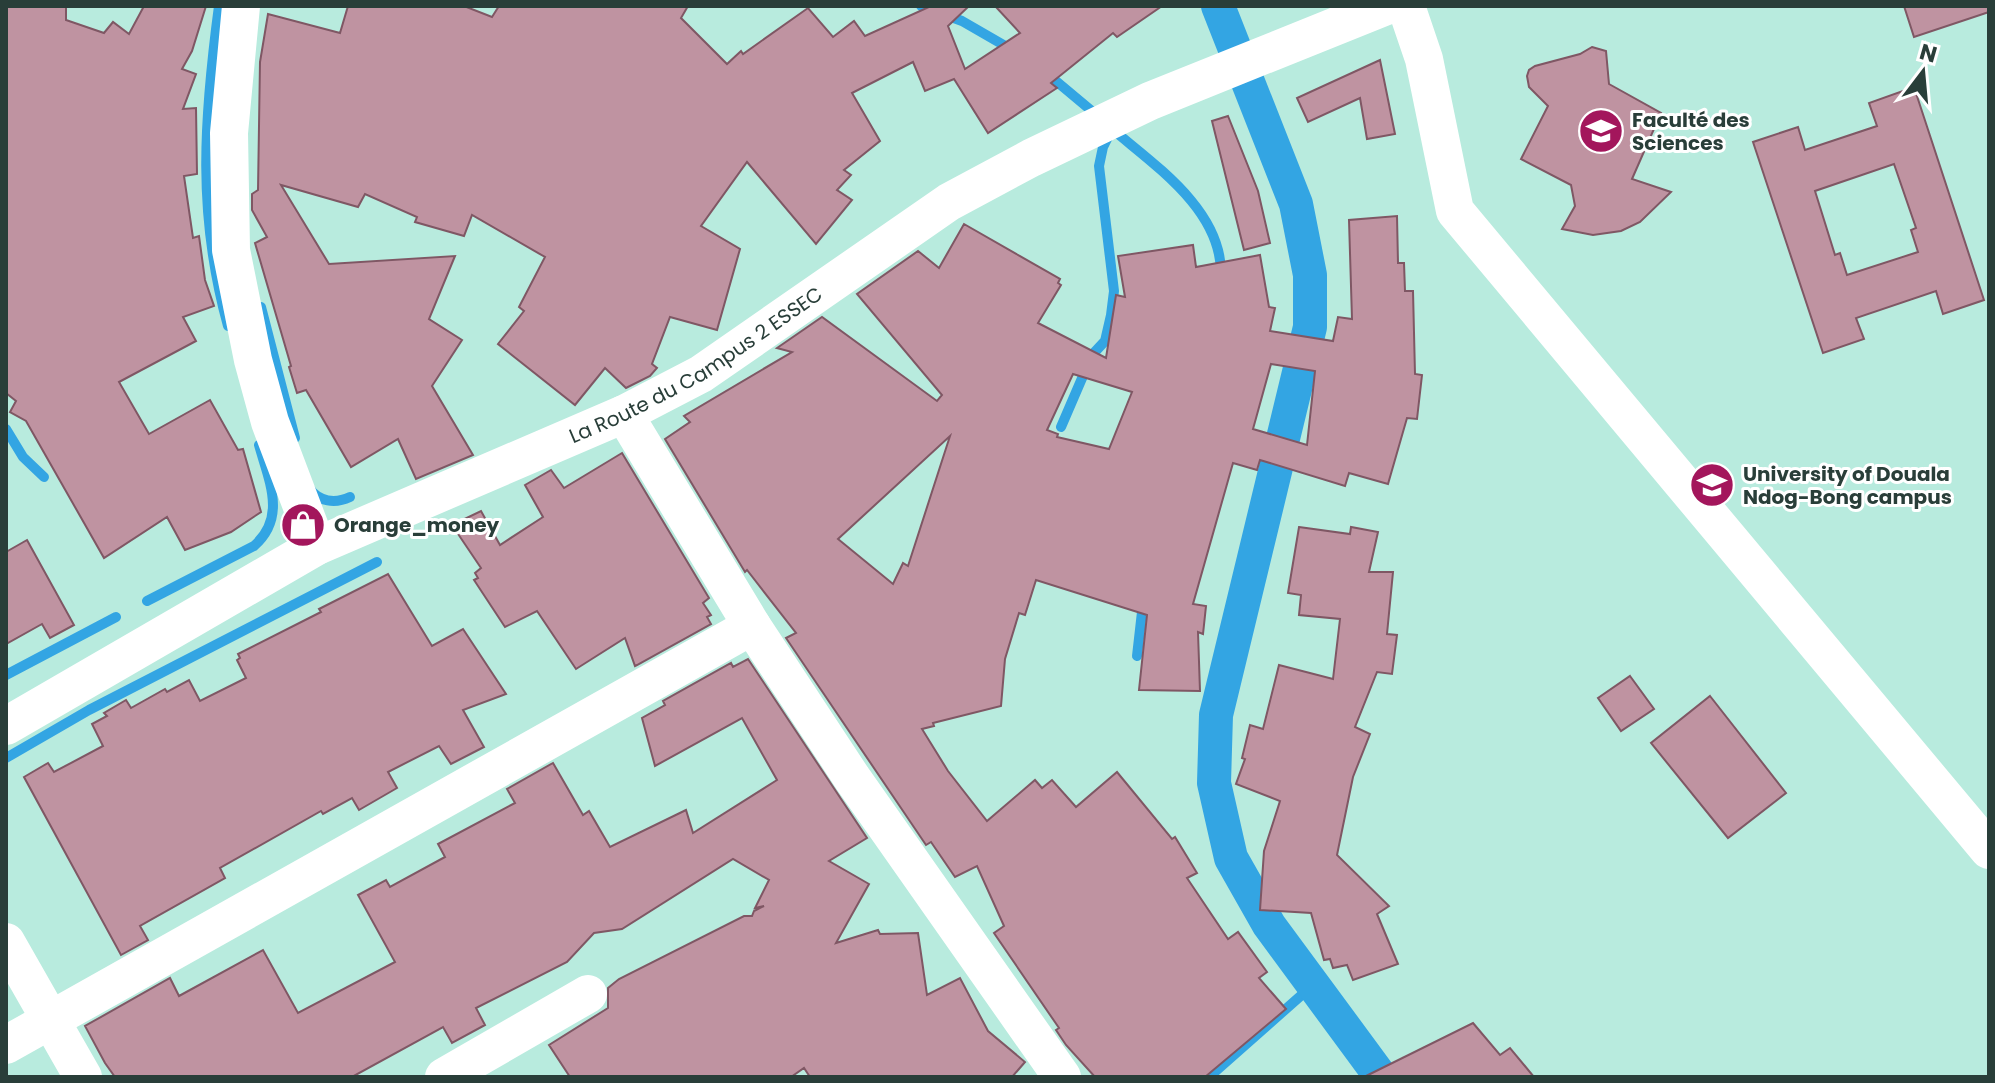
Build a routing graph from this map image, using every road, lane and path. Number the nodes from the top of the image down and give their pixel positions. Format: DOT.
graph roads {
  1 [pos="241,6"];
  2 [pos="1386,6"];
  3 [pos="1406,6"];
  4 [pos="624,414"];
  5 [pos="317,546"];
  6 [pos="752,626"];
  7 [pos="6,726"];
  8 [pos="1989,850"];
  9 [pos="6,942"];
  10 [pos="588,994"];
  11 [pos="50,1021"];
  12 [pos="6,1045"];
  13 [pos="83,1077"];
  14 [pos="444,1077"];
  15 [pos="1062,1077"];
  1 -- 5 [label="street"];
  2 -- 4 [label="street, La Route du Campus 2 ESSEC"];
  3 -- 8 [label="street"];
  4 -- 5 [label="street, La Route du Campus 2 ESSEC"];
  4 -- 6 [label="street"];
  5 -- 7 [label="street, La Route du Campus 2 ESSEC"];
  6 -- 11 [label="street"];
  6 -- 15 [label="street"];
  9 -- 11 [label="street"];
  10 -- 14 [label="street"];
  11 -- 12 [label="street"];
  11 -- 13 [label="street"];
}
